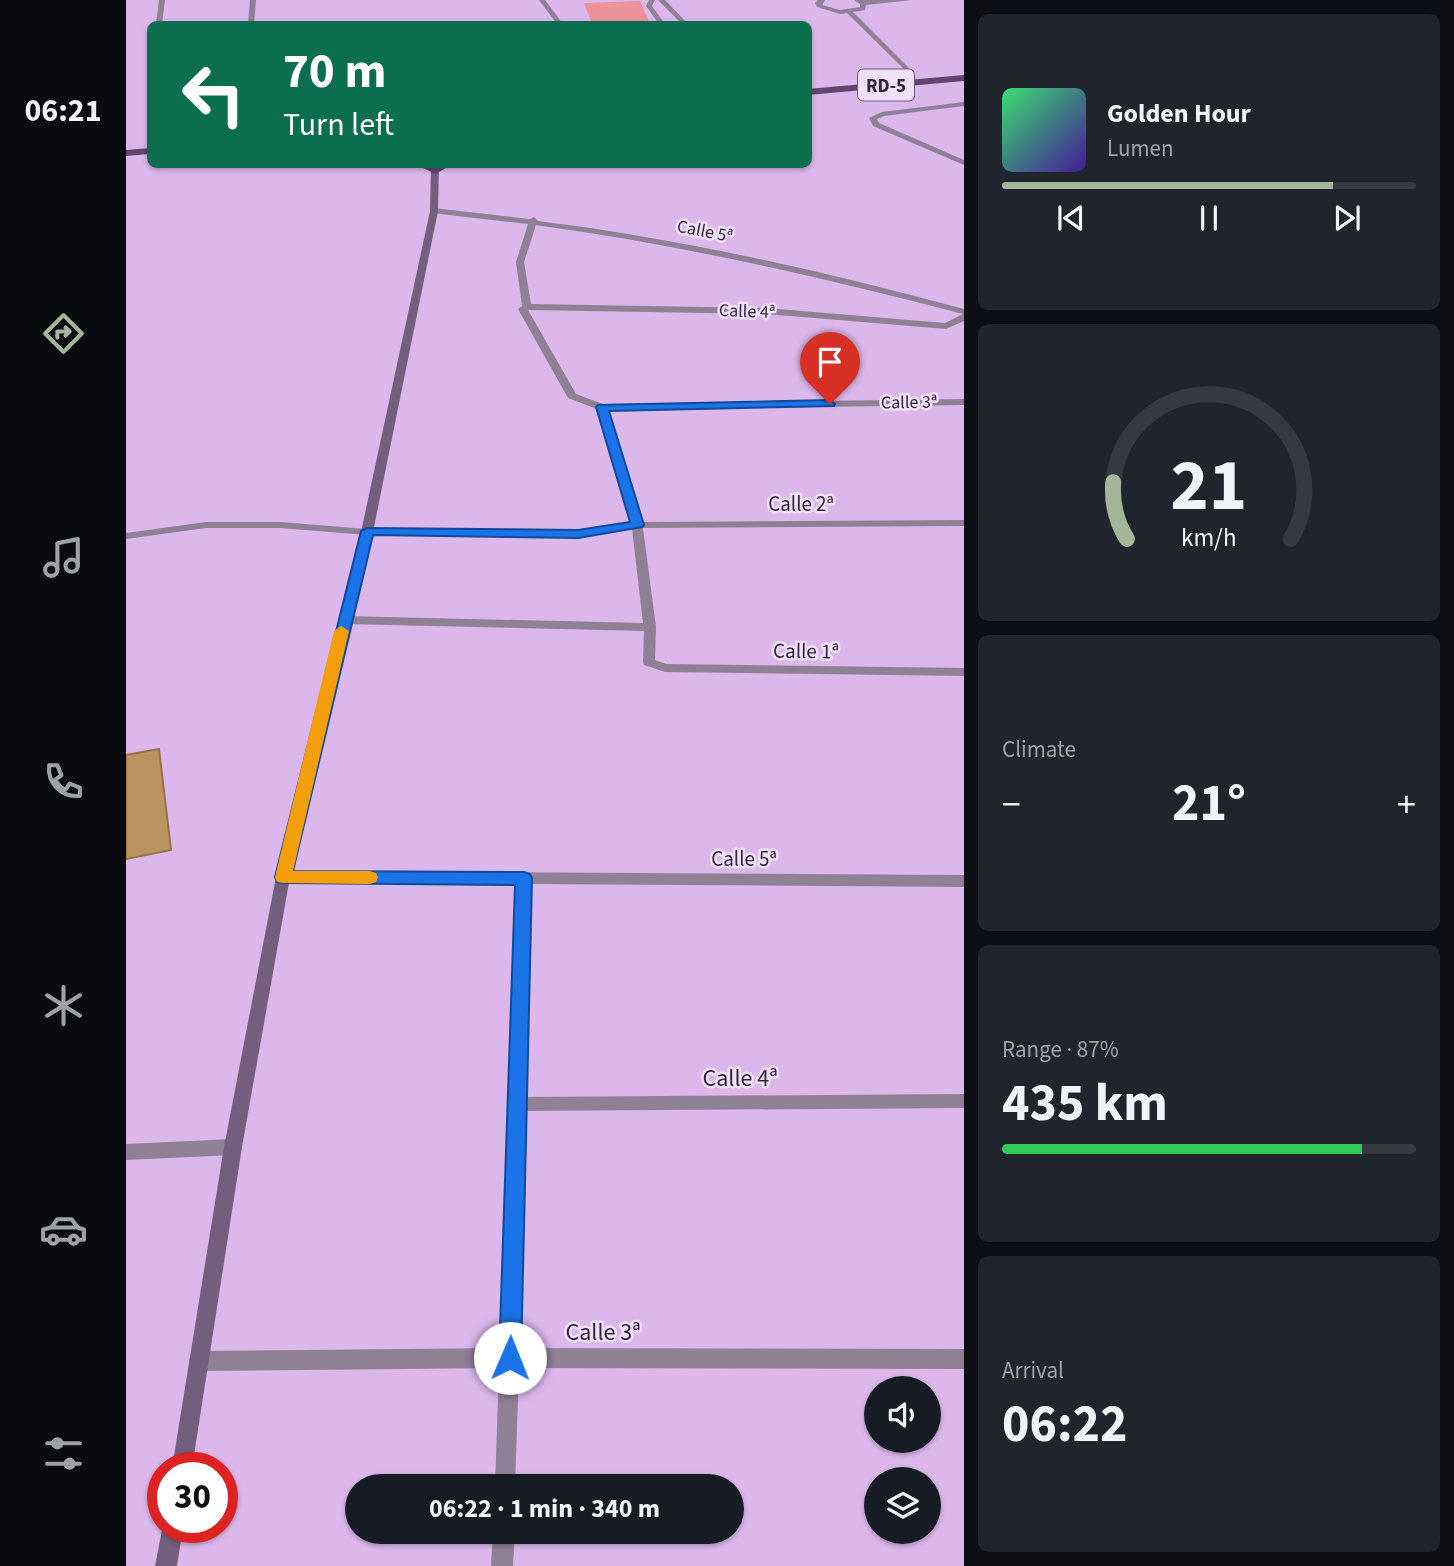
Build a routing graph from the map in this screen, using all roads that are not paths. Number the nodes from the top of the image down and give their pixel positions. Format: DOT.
graph roads {
  1 [pos="162,0"];
  2 [pos="253,0"];
  3 [pos="542,0"];
  4 [pos="652,0"];
  5 [pos="661,0"];
  6 [pos="822,0"];
  7 [pos="909,0"];
  8 [pos="860,2"];
  9 [pos="849,12"];
  10 [pos="159,21"];
  11 [pos="251,21"];
  12 [pos="558,21"];
  13 [pos="660,21"];
  14 [pos="682,21"];
  15 [pos="964,68"];
  16 [pos="911,72"];
  17 [pos="964,78"];
  18 [pos="812,82"];
  19 [pos="812,92"];
  20 [pos="964,104"];
  21 [pos="147,140"];
  22 [pos="126,142"];
  23 [pos="147,151"];
  24 [pos="126,153"];
  25 [pos="964,163"];
  26 [pos="439,168"];
  27 [pos="434,211"];
  28 [pos="534,220"];
  29 [pos="527,307"];
  30 [pos="964,314"];
  31 [pos="964,402"];
  32 [pos="602,407"];
  33 [pos="964,523"];
  34 [pos="637,525"];
  35 [pos="367,531"];
  36 [pos="126,536"];
  37 [pos="344,620"];
  38 [pos="650,627"];
  39 [pos="964,672"];
  40 [pos="283,877"];
  41 [pos="524,878"];
  42 [pos="964,881"];
  43 [pos="964,1101"];
  44 [pos="516,1104"];
  45 [pos="233,1147"];
  46 [pos="126,1152"];
  47 [pos="510,1358"];
  48 [pos="964,1359"];
  49 [pos="199,1361"];
  50 [pos="185,1452"];
  51 [pos="505,1474"];
  52 [pos="170,1543"];
  53 [pos="503,1544"];
  54 [pos="166,1566"];
  55 [pos="502,1566"];
  1 -- 10 [label="street"];
  2 -- 11 [label="street"];
  3 -- 12 [label="street"];
  4 -- 13 [label="street"];
  5 -- 14 [label="street"];
  6 -- 9 [label="street"];
  7 -- 8 [label="street"];
  8 -- 9 [label="street"];
  9 -- 16 [label="street"];
  15 -- 16 [label="main road, RD-5"];
  16 -- 18 [label="main road, RD-5"];
  17 -- 19 [label="main road, RD-5"];
  20 -- 25 [label="street"];
  21 -- 22 [label="main road"];
  23 -- 24 [label="main road"];
  26 -- 27 [label="street"];
  27 -- 28 [label="street, Calle 5ª"];
  27 -- 35 [label="street"];
  28 -- 29 [label="street"];
  28 -- 30 [label="street, Calle 5ª"];
  29 -- 30 [label="street, Calle 4ª"];
  29 -- 32 [label="street"];
  31 -- 32 [label="street, Calle 3ª"];
  32 -- 34 [label="street"];
  33 -- 34 [label="street, Calle 2ª"];
  34 -- 35 [label="street, Calle 2ª"];
  34 -- 38 [label="street"];
  35 -- 36 [label="street, Calle 2ª"];
  35 -- 37 [label="street"];
  37 -- 38 [label="street"];
  37 -- 40 [label="street"];
  38 -- 39 [label="street, Calle 1ª"];
  40 -- 41 [label="street, Calle 5ª"];
  40 -- 45 [label="street"];
  41 -- 42 [label="street, Calle 5ª"];
  41 -- 44 [label="street"];
  43 -- 44 [label="street, Calle 4ª"];
  44 -- 47 [label="street"];
  45 -- 46 [label="street"];
  45 -- 49 [label="street"];
  47 -- 48 [label="street, Calle 3ª"];
  47 -- 49 [label="street, Calle 3ª"];
  47 -- 51 [label="street"];
  49 -- 50 [label="street"];
  52 -- 54 [label="street"];
  53 -- 55 [label="street"];
}
